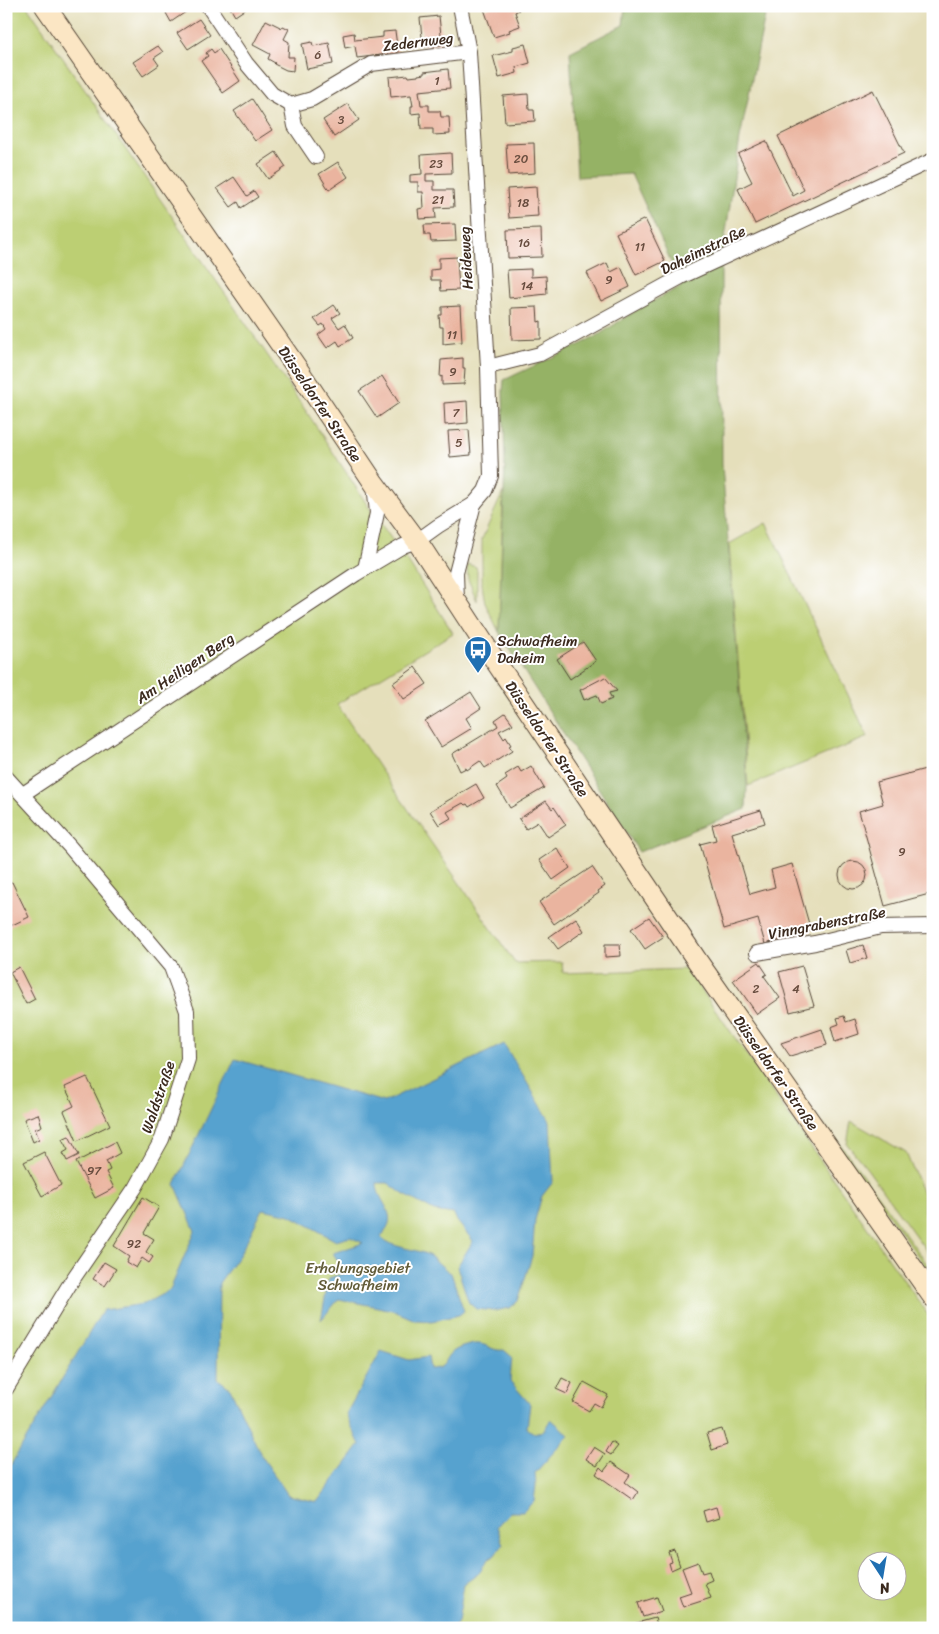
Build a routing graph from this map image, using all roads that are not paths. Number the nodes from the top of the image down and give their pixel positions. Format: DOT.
graph roads {
  1 [pos="45,6"];
  2 [pos="208,6"];
  3 [pos="460,6"];
  4 [pos="469,52"];
  5 [pos="291,105"];
  6 [pos="316,157"];
  7 [pos="933,160"];
  8 [pos="488,366"];
  9 [pos="374,483"];
  10 [pos="474,504"];
  11 [pos="417,541"];
  12 [pos="365,569"];
  13 [pos="458,604"];
  14 [pos="6,777"];
  15 [pos="24,794"];
  16 [pos="933,926"];
  17 [pos="757,954"];
  18 [pos="933,1297"];
  19 [pos="6,1389"];
  1 -- 9 [label="main road, Düsseldorfer Straße"];
  2 -- 5 [label="street"];
  3 -- 4 [label="street, Heideweg"];
  4 -- 5 [label="street, Zedernweg"];
  4 -- 8 [label="street, Heideweg"];
  5 -- 6 [label="street"];
  7 -- 8 [label="street, Daheimstraße"];
  8 -- 10 [label="street, Heideweg"];
  9 -- 11 [label="main road, Düsseldorfer Straße"];
  9 -- 12 [label="street"];
  10 -- 11 [label="street, Heideweg"];
  10 -- 13 [label="street, Heideweg"];
  11 -- 12 [label="street, Am Heiligen Berg"];
  11 -- 13 [label="main road, Düsseldorfer Straße"];
  12 -- 15 [label="street, Am Heiligen Berg"];
  13 -- 18 [label="main road, Düsseldorfer Straße"];
  14 -- 15 [label="street, Waldstraße"];
  15 -- 19 [label="street, Waldstraße"];
  16 -- 17 [label="street, Vinngrabenstraße"];
}
